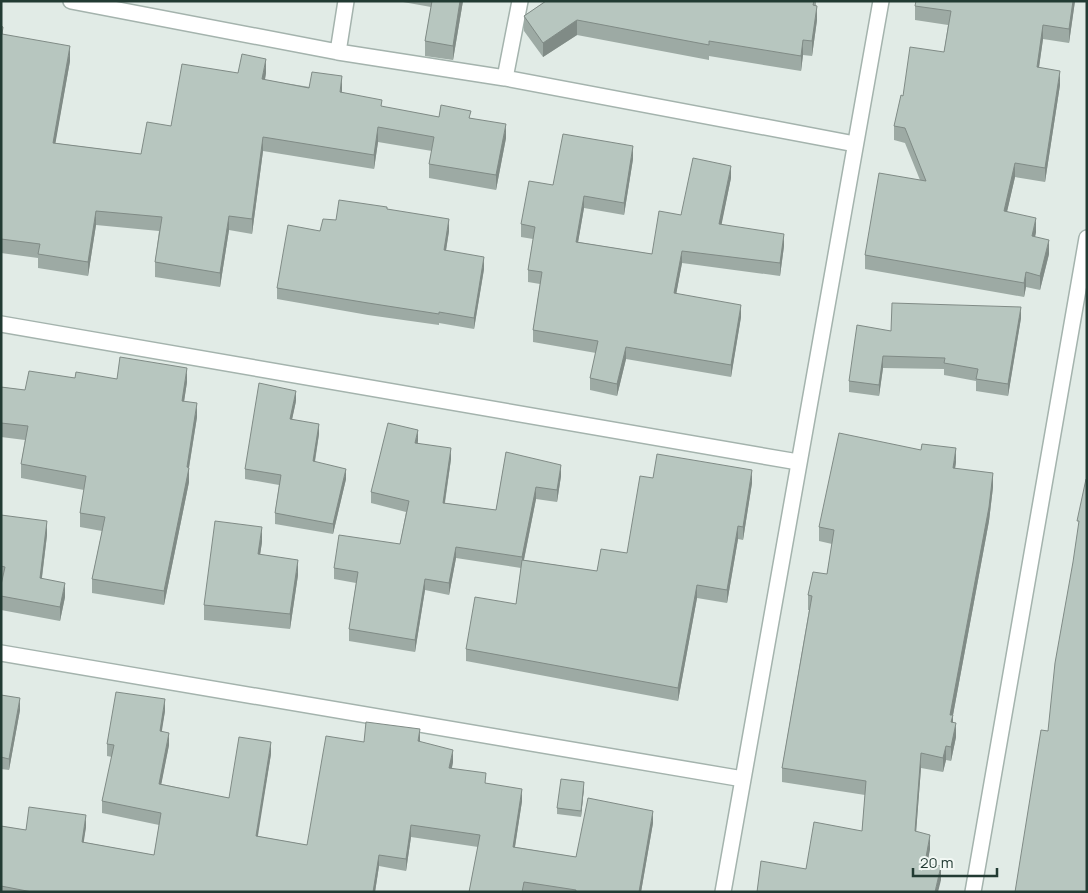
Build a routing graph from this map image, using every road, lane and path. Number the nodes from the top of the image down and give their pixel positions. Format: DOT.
graph roads {
  1 [pos="70,1"];
  2 [pos="346,1"];
  3 [pos="520,1"];
  4 [pos="881,1"];
  5 [pos="338,52"];
  6 [pos="505,78"];
  7 [pos="855,144"];
  8 [pos="1087,238"];
  9 [pos="1,324"];
  10 [pos="798,462"];
  11 [pos="1,653"];
  12 [pos="743,779"];
  13 [pos="724,892"];
  14 [pos="972,892"];
  1 -- 5 [label="street"];
  2 -- 5 [label="street"];
  3 -- 6 [label="street"];
  4 -- 7 [label="street"];
  5 -- 6 [label="street"];
  6 -- 7 [label="street"];
  7 -- 10 [label="street"];
  8 -- 14 [label="street"];
  9 -- 10 [label="street"];
  10 -- 12 [label="street"];
  11 -- 12 [label="street"];
  12 -- 13 [label="street"];
}
